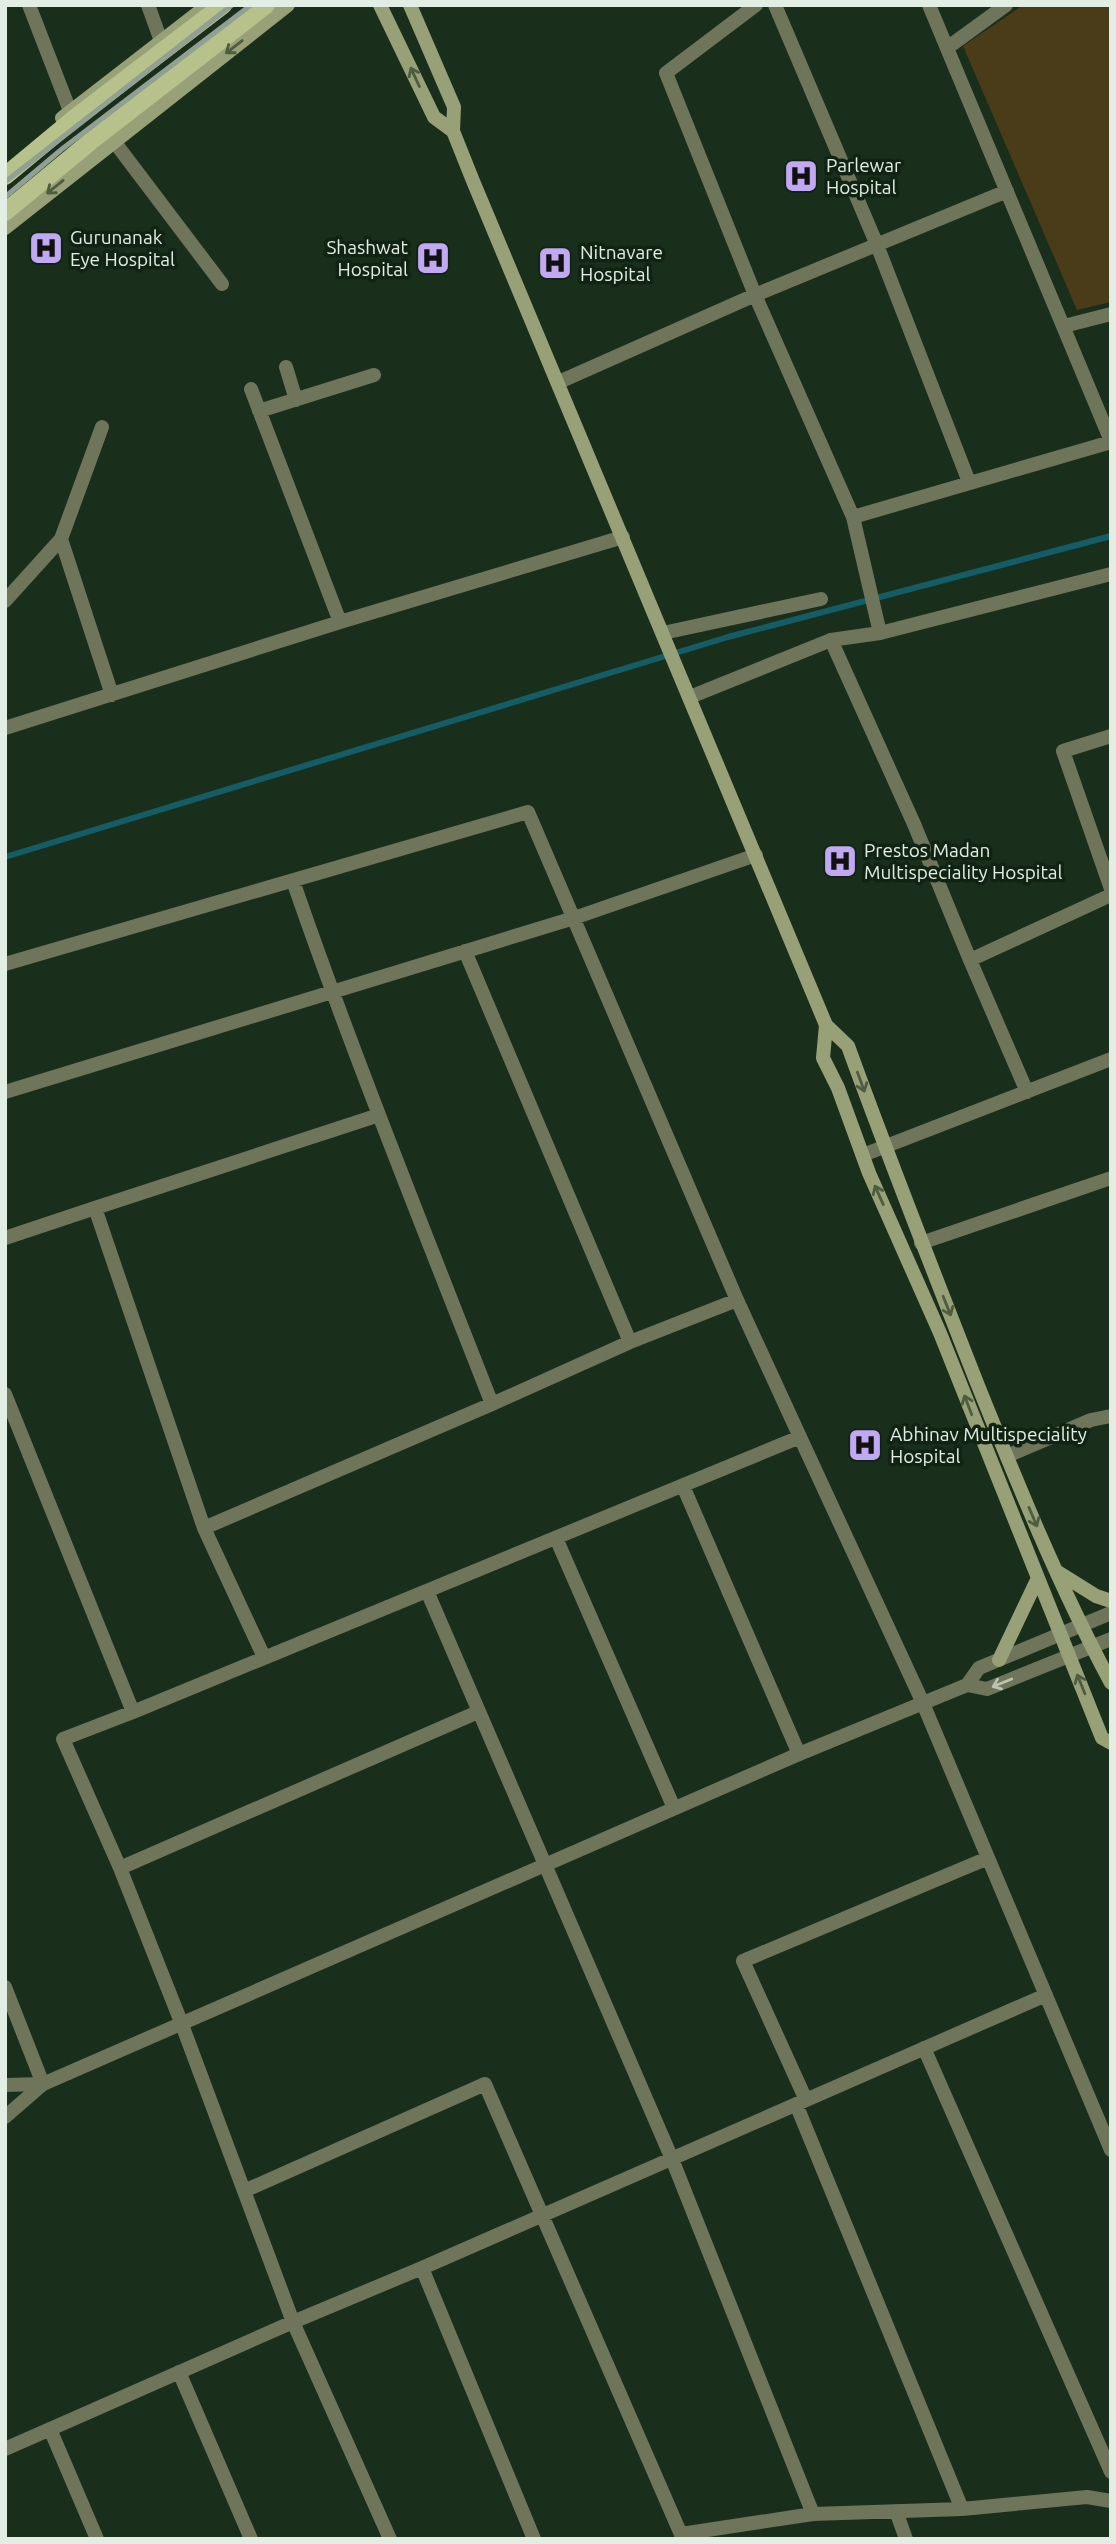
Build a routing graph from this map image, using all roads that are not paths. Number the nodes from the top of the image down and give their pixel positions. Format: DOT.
graph roads {
  1 [pos="29,5"];
  2 [pos="148,5"];
  3 [pos="208,5"];
  4 [pos="223,5"];
  5 [pos="266,5"];
  6 [pos="288,5"];
  7 [pos="370,5"];
  8 [pos="756,5"];
  9 [pos="775,5"];
  10 [pos="929,5"];
  11 [pos="1006,5"];
  12 [pos="410,6"];
  13 [pos="384,11"];
  14 [pos="161,41"];
  15 [pos="947,48"];
  16 [pos="70,111"];
  17 [pos="453,131"];
  18 [pos="113,140"];
  19 [pos="5,167"];
  20 [pos="5,176"];
  21 [pos="1007,191"];
  22 [pos="5,212"];
  23 [pos="5,228"];
  24 [pos="877,245"];
  25 [pos="222,284"];
  26 [pos="755,295"];
  27 [pos="1111,314"];
  28 [pos="1064,326"];
  29 [pos="286,367"];
  30 [pos="374,375"];
  31 [pos="559,382"];
  32 [pos="251,389"];
  33 [pos="296,400"];
  34 [pos="259,411"];
  35 [pos="102,427"];
  36 [pos="1111,442"];
  37 [pos="969,482"];
  38 [pos="853,517"];
  39 [pos="623,537"];
  40 [pos="61,539"];
  41 [pos="1111,573"];
  42 [pos="821,599"];
  43 [pos="5,601"];
  44 [pos="340,622"];
  45 [pos="879,628"];
  46 [pos="664,635"];
  47 [pos="831,640"];
  48 [pos="112,695"];
  49 [pos="690,697"];
  50 [pos="5,728"];
  51 [pos="1111,736"];
  52 [pos="756,855"];
  53 [pos="293,881"];
  54 [pos="1111,888"];
  55 [pos="1111,895"];
  56 [pos="574,918"];
  57 [pos="465,951"];
  58 [pos="970,960"];
  59 [pos="5,964"];
  60 [pos="331,992"];
  61 [pos="826,1025"];
  62 [pos="1111,1059"];
  63 [pos="5,1092"];
  64 [pos="1027,1092"];
  65 [pos="379,1115"];
  66 [pos="884,1146"];
  67 [pos="863,1156"];
  68 [pos="1111,1178"];
  69 [pos="95,1208"];
  70 [pos="5,1238"];
  71 [pos="921,1243"];
  72 [pos="737,1300"];
  73 [pos="630,1342"];
  74 [pos="5,1394"];
  75 [pos="492,1404"];
  76 [pos="1111,1416"];
  77 [pos="800,1437"];
  78 [pos="1007,1456"];
  79 [pos="683,1486"];
  80 [pos="204,1528"];
  81 [pos="556,1538"];
  82 [pos="1055,1570"];
  83 [pos="1038,1578"];
  84 [pos="426,1591"];
  85 [pos="1111,1601"];
  86 [pos="1111,1613"];
  87 [pos="1079,1624"];
  88 [pos="1060,1632"];
  89 [pos="1111,1639"];
  90 [pos="1091,1646"];
  91 [pos="1069,1655"];
  92 [pos="264,1657"];
  93 [pos="999,1660"];
  94 [pos="1111,1683"];
  95 [pos="967,1685"];
  96 [pos="922,1701"];
  97 [pos="133,1712"];
  98 [pos="478,1712"];
  99 [pos="1111,1743"];
  100 [pos="799,1754"];
  101 [pos="674,1808"];
  102 [pos="988,1858"];
  103 [pos="544,1865"];
  104 [pos="120,1868"];
  105 [pos="5,1987"];
  106 [pos="1046,1995"];
  107 [pos="181,2022"];
  108 [pos="924,2048"];
  109 [pos="43,2084"];
  110 [pos="5,2085"];
  111 [pos="801,2102"];
  112 [pos="5,2117"];
  113 [pos="1111,2150"];
  114 [pos="672,2159"];
  115 [pos="244,2191"];
  116 [pos="545,2215"];
  117 [pos="422,2268"];
  118 [pos="292,2322"];
  119 [pos="179,2372"];
  120 [pos="50,2430"];
  121 [pos="5,2449"];
  122 [pos="1111,2472"];
  123 [pos="1111,2501"];
  124 [pos="962,2508"];
  125 [pos="896,2511"];
  126 [pos="813,2514"];
  127 [pos="682,2536"];
  128 [pos="97,2539"];
  129 [pos="251,2539"];
  130 [pos="390,2539"];
  131 [pos="534,2539"];
  132 [pos="906,2539"];
  1 -- 16 [label="street"];
  2 -- 14 [label="street"];
  3 -- 14 [label="main road"];
  4 -- 20 [label="main road"];
  5 -- 22 [label="main road"];
  6 -- 18 [label="main road, one-way"];
  7 -- 13 [label="main road"];
  8 -- 26 [label="street"];
  9 -- 24 [label="street"];
  10 -- 15 [label="street"];
  11 -- 15 [label="street"];
  12 -- 17 [label="main road"];
  17 -- 13 [label="main road, one-way"];
  14 -- 16 [label="main road"];
  15 -- 21 [label="street"];
  16 -- 19 [label="main road"];
  17 -- 31 [label="main road"];
  18 -- 23 [label="main road, one-way"];
  18 -- 25 [label="street"];
  21 -- 24 [label="street"];
  21 -- 28 [label="street"];
  24 -- 26 [label="street"];
  24 -- 37 [label="street"];
  26 -- 31 [label="street"];
  26 -- 38 [label="street"];
  27 -- 28 [label="street"];
  28 -- 36 [label="street"];
  29 -- 33 [label="street"];
  30 -- 33 [label="street"];
  31 -- 39 [label="main road"];
  32 -- 34 [label="street"];
  33 -- 34 [label="street"];
  34 -- 44 [label="street"];
  35 -- 40 [label="street"];
  36 -- 37 [label="street"];
  37 -- 38 [label="street"];
  38 -- 45 [label="street"];
  39 -- 44 [label="street"];
  39 -- 46 [label="main road"];
  40 -- 43 [label="street"];
  40 -- 48 [label="street"];
  41 -- 45 [label="street"];
  42 -- 46 [label="street"];
  44 -- 48 [label="street"];
  45 -- 47 [label="street"];
  46 -- 49 [label="main road"];
  47 -- 49 [label="street"];
  47 -- 58 [label="street"];
  48 -- 50 [label="street"];
  49 -- 52 [label="main road"];
  51 -- 54 [label="street"];
  52 -- 56 [label="street"];
  52 -- 61 [label="main road"];
  53 -- 56 [label="street"];
  53 -- 59 [label="street"];
  53 -- 60 [label="street"];
  55 -- 58 [label="street"];
  56 -- 57 [label="street"];
  56 -- 72 [label="street"];
  57 -- 60 [label="street"];
  57 -- 73 [label="street"];
  58 -- 64 [label="street"];
  60 -- 63 [label="street"];
  60 -- 65 [label="street"];
  61 -- 66 [label="main road, one-way"];
  61 -- 67 [label="main road"];
  62 -- 64 [label="street"];
  64 -- 66 [label="street"];
  65 -- 69 [label="street"];
  65 -- 75 [label="street"];
  66 -- 67 [label="street"];
  66 -- 71 [label="main road"];
  83 -- 67 [label="main road, one-way"];
  68 -- 71 [label="street"];
  69 -- 70 [label="street"];
  69 -- 80 [label="street"];
  71 -- 78 [label="main road, one-way"];
  72 -- 73 [label="street"];
  72 -- 77 [label="street"];
  73 -- 75 [label="street"];
  74 -- 97 [label="street"];
  75 -- 80 [label="street"];
  76 -- 78 [label="street"];
  77 -- 79 [label="street"];
  77 -- 96 [label="street"];
  78 -- 82 [label="main road, one-way"];
  79 -- 81 [label="street"];
  79 -- 100 [label="street"];
  80 -- 92 [label="street"];
  81 -- 84 [label="street"];
  81 -- 101 [label="street"];
  82 -- 85 [label="main road"];
  82 -- 87 [label="main road"];
  83 -- 88 [label="main road"];
  83 -- 93 [label="main road"];
  84 -- 92 [label="street"];
  84 -- 98 [label="street"];
  86 -- 87 [label="street"];
  87 -- 88 [label="street"];
  87 -- 90 [label="main road"];
  88 -- 91 [label="main road"];
  88 -- 93 [label="street"];
  89 -- 90 [label="street"];
  90 -- 91 [label="street"];
  90 -- 94 [label="main road"];
  91 -- 95 [label="street, one-way"];
  99 -- 91 [label="main road, one-way"];
  92 -- 97 [label="street"];
  93 -- 95 [label="street"];
  95 -- 96 [label="street"];
  96 -- 100 [label="street"];
  96 -- 102 [label="street"];
  97 -- 104 [label="street"];
  98 -- 103 [label="street"];
  98 -- 104 [label="street"];
  100 -- 101 [label="street"];
  101 -- 103 [label="street"];
  102 -- 106 [label="street"];
  102 -- 111 [label="street"];
  103 -- 107 [label="street"];
  103 -- 114 [label="street"];
  104 -- 107 [label="street"];
  105 -- 109 [label="street"];
  106 -- 108 [label="street"];
  106 -- 113 [label="street"];
  107 -- 109 [label="street"];
  107 -- 115 [label="street"];
  108 -- 111 [label="street"];
  108 -- 122 [label="street"];
  109 -- 110 [label="street"];
  109 -- 112 [label="street"];
  111 -- 114 [label="street"];
  111 -- 124 [label="street"];
  114 -- 116 [label="street"];
  114 -- 126 [label="street"];
  115 -- 116 [label="street"];
  115 -- 118 [label="street"];
  116 -- 117 [label="street"];
  116 -- 127 [label="street"];
  117 -- 118 [label="street"];
  117 -- 131 [label="street"];
  118 -- 119 [label="street"];
  118 -- 130 [label="street"];
  119 -- 120 [label="street"];
  119 -- 129 [label="street"];
  120 -- 121 [label="street"];
  120 -- 128 [label="street"];
  123 -- 124 [label="street"];
  124 -- 125 [label="street"];
  125 -- 126 [label="street"];
  125 -- 132 [label="street"];
  126 -- 127 [label="street"];
}
